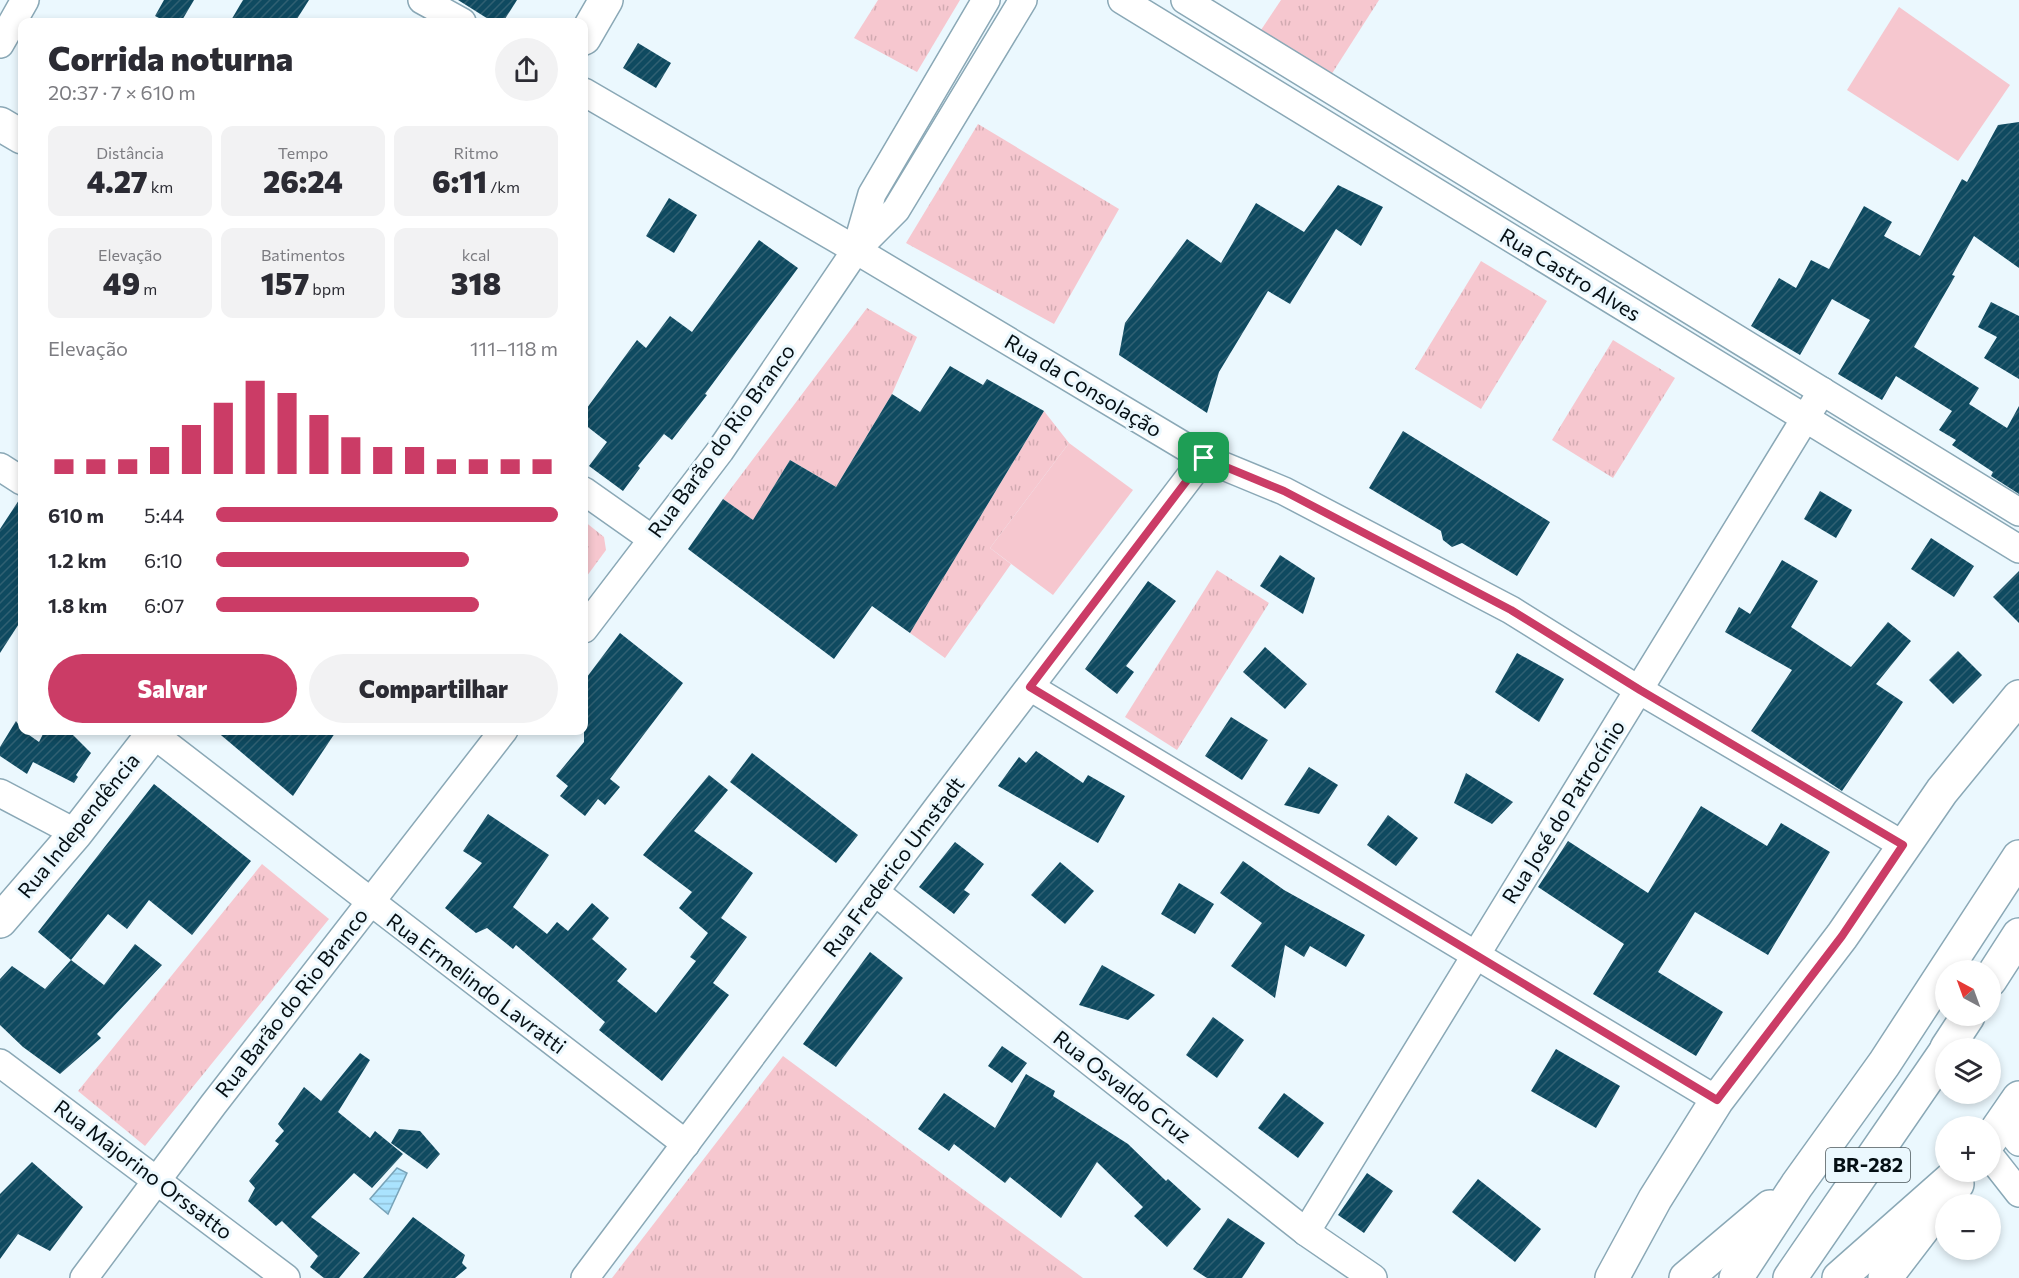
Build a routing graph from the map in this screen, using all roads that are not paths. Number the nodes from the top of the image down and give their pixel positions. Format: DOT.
graph roads {
  1 [pos="25,0"];
  2 [pos="422,0"];
  3 [pos="606,0"];
  4 [pos="986,0"];
  5 [pos="1023,0"];
  6 [pos="1122,0"];
  7 [pos="1190,3"];
  8 [pos="455,18"];
  9 [pos="588,31"];
  10 [pos="1178,35"];
  11 [pos="0,44"];
  12 [pos="1290,64"];
  13 [pos="945,69"];
  14 [pos="971,84"];
  15 [pos="1272,93"];
  16 [pos="588,94"];
  17 [pos="0,124"];
  18 [pos="1398,130"];
  19 [pos="18,135"];
  20 [pos="1380,159"];
  21 [pos="1567,234"];
  22 [pos="856,250"];
  23 [pos="1551,264"];
  24 [pos="1680,304"];
  25 [pos="1664,332"];
  26 [pos="1822,391"];
  27 [pos="1805,419"];
  28 [pos="1926,455"];
  29 [pos="1204,458"];
  30 [pos="0,467"];
  31 [pos="18,478"];
  32 [pos="1911,483"];
  33 [pos="588,494"];
  34 [pos="2015,509"];
  35 [pos="652,538"];
  36 [pos="2008,542"];
  37 [pos="588,624"];
  38 [pos="1030,687"];
  39 [pos="1640,690"];
  40 [pos="2019,697"];
  41 [pos="153,735"];
  42 [pos="159,735"];
  43 [pos="500,735"];
  44 [pos="0,793"];
  45 [pos="76,833"];
  46 [pos="1903,845"];
  47 [pos="2019,857"];
  48 [pos="875,892"];
  49 [pos="369,902"];
  50 [pos="0,921"];
  51 [pos="2019,935"];
  52 [pos="1476,956"];
  53 [pos="2001,963"];
  54 [pos="0,1063"];
  55 [pos="1935,1066"];
  56 [pos="1717,1100"];
  57 [pos="686,1144"];
  58 [pos="2001,1170"];
  59 [pos="156,1179"];
  60 [pos="1948,1182"];
  61 [pos="1959,1182"];
  62 [pos="1797,1185"];
  63 [pos="2019,1193"];
  64 [pos="1306,1232"];
  65 [pos="84,1278"];
  66 [pos="286,1278"];
  67 [pos="585,1278"];
  68 [pos="1373,1278"];
  69 [pos="1612,1278"];
  70 [pos="1686,1278"];
  71 [pos="1736,1278"];
  72 [pos="1790,1278"];
  73 [pos="1839,1278"];
  74 [pos="1885,1278"];
  1 -- 11 [label="street"];
  2 -- 8 [label="street"];
  3 -- 9 [label="main road"];
  4 -- 13 [label="street, Rua Barão do Rio Branco"];
  5 -- 14 [label="street, Rua Barão do Rio Branco"];
  6 -- 10 [label="street, Rua Castro Alves"];
  7 -- 10 [label="street"];
  7 -- 12 [label="street, Rua Castro Alves"];
  10 -- 15 [label="street, Rua Castro Alves"];
  12 -- 15 [label="street"];
  12 -- 18 [label="street, Rua Castro Alves"];
  13 -- 14 [label="street"];
  13 -- 22 [label="street, Rua Barão do Rio Branco"];
  14 -- 22 [label="street, Rua Barão do Rio Branco"];
  15 -- 20 [label="street, Rua Castro Alves"];
  16 -- 22 [label="street, Rua da Consolação"];
  17 -- 19 [label="main road"];
  18 -- 20 [label="street"];
  18 -- 21 [label="street, Rua Castro Alves"];
  20 -- 23 [label="street, Rua Castro Alves"];
  21 -- 23 [label="street"];
  21 -- 24 [label="street, Rua Castro Alves"];
  22 -- 29 [label="street, Rua da Consolação"];
  22 -- 35 [label="street, Rua Barão do Rio Branco"];
  23 -- 25 [label="street, Rua Castro Alves"];
  24 -- 25 [label="street"];
  24 -- 26 [label="street, Rua Castro Alves"];
  25 -- 27 [label="street, Rua Castro Alves"];
  26 -- 27 [label="street, Rua José do Patrocínio"];
  26 -- 28 [label="street, Rua Castro Alves"];
  27 -- 32 [label="street, Rua Castro Alves"];
  27 -- 39 [label="street, Rua José do Patrocínio"];
  28 -- 32 [label="street"];
  28 -- 34 [label="street, Rua Castro Alves"];
  29 -- 38 [label="street, Rua Frederico Umstadt"];
  29 -- 39 [label="street, Rua da Consolação"];
  30 -- 31 [label="street"];
  32 -- 36 [label="street, Rua Castro Alves"];
  33 -- 35 [label="street"];
  34 -- 36 [label="street"];
  35 -- 37 [label="street, Rua Barão do Rio Branco"];
  38 -- 48 [label="street, Rua Frederico Umstadt"];
  38 -- 52 [label="street"];
  39 -- 46 [label="street, Rua da Consolação"];
  39 -- 52 [label="street, Rua José do Patrocínio"];
  40 -- 46 [label="main road"];
  41 -- 45 [label="main road, Rua Independência"];
  42 -- 49 [label="street, Rua Ermelindo Lavratti"];
  43 -- 49 [label="street, Rua Barão do Rio Branco"];
  44 -- 45 [label="street"];
  45 -- 50 [label="main road, Rua Independência"];
  46 -- 56 [label="main road"];
  47 -- 62 [label="main road, BR-282"];
  48 -- 57 [label="street, Rua Frederico Umstadt"];
  48 -- 64 [label="street, Rua Osvaldo Cruz"];
  49 -- 57 [label="street, Rua Ermelindo Lavratti"];
  49 -- 59 [label="street, Rua Barão do Rio Branco"];
  51 -- 53 [label="main road"];
  52 -- 56 [label="street"];
  52 -- 64 [label="street, Rua José do Patrocínio"];
  54 -- 59 [label="street, Rua Majorino Orssatto"];
  55 -- 72 [label="main road, BR-282"];
  56 -- 69 [label="main road"];
  57 -- 67 [label="street, Rua Frederico Umstadt"];
  58 -- 63 [label="street"];
  59 -- 65 [label="street, Rua Barão do Rio Branco"];
  59 -- 66 [label="street, Rua Majorino Orssatto"];
  60 -- 73 [label="main road"];
  61 -- 74 [label="main road"];
  62 -- 70 [label="main road"];
  62 -- 71 [label="main road, BR-282"];
  64 -- 68 [label="street, Rua Osvaldo Cruz"];
}
